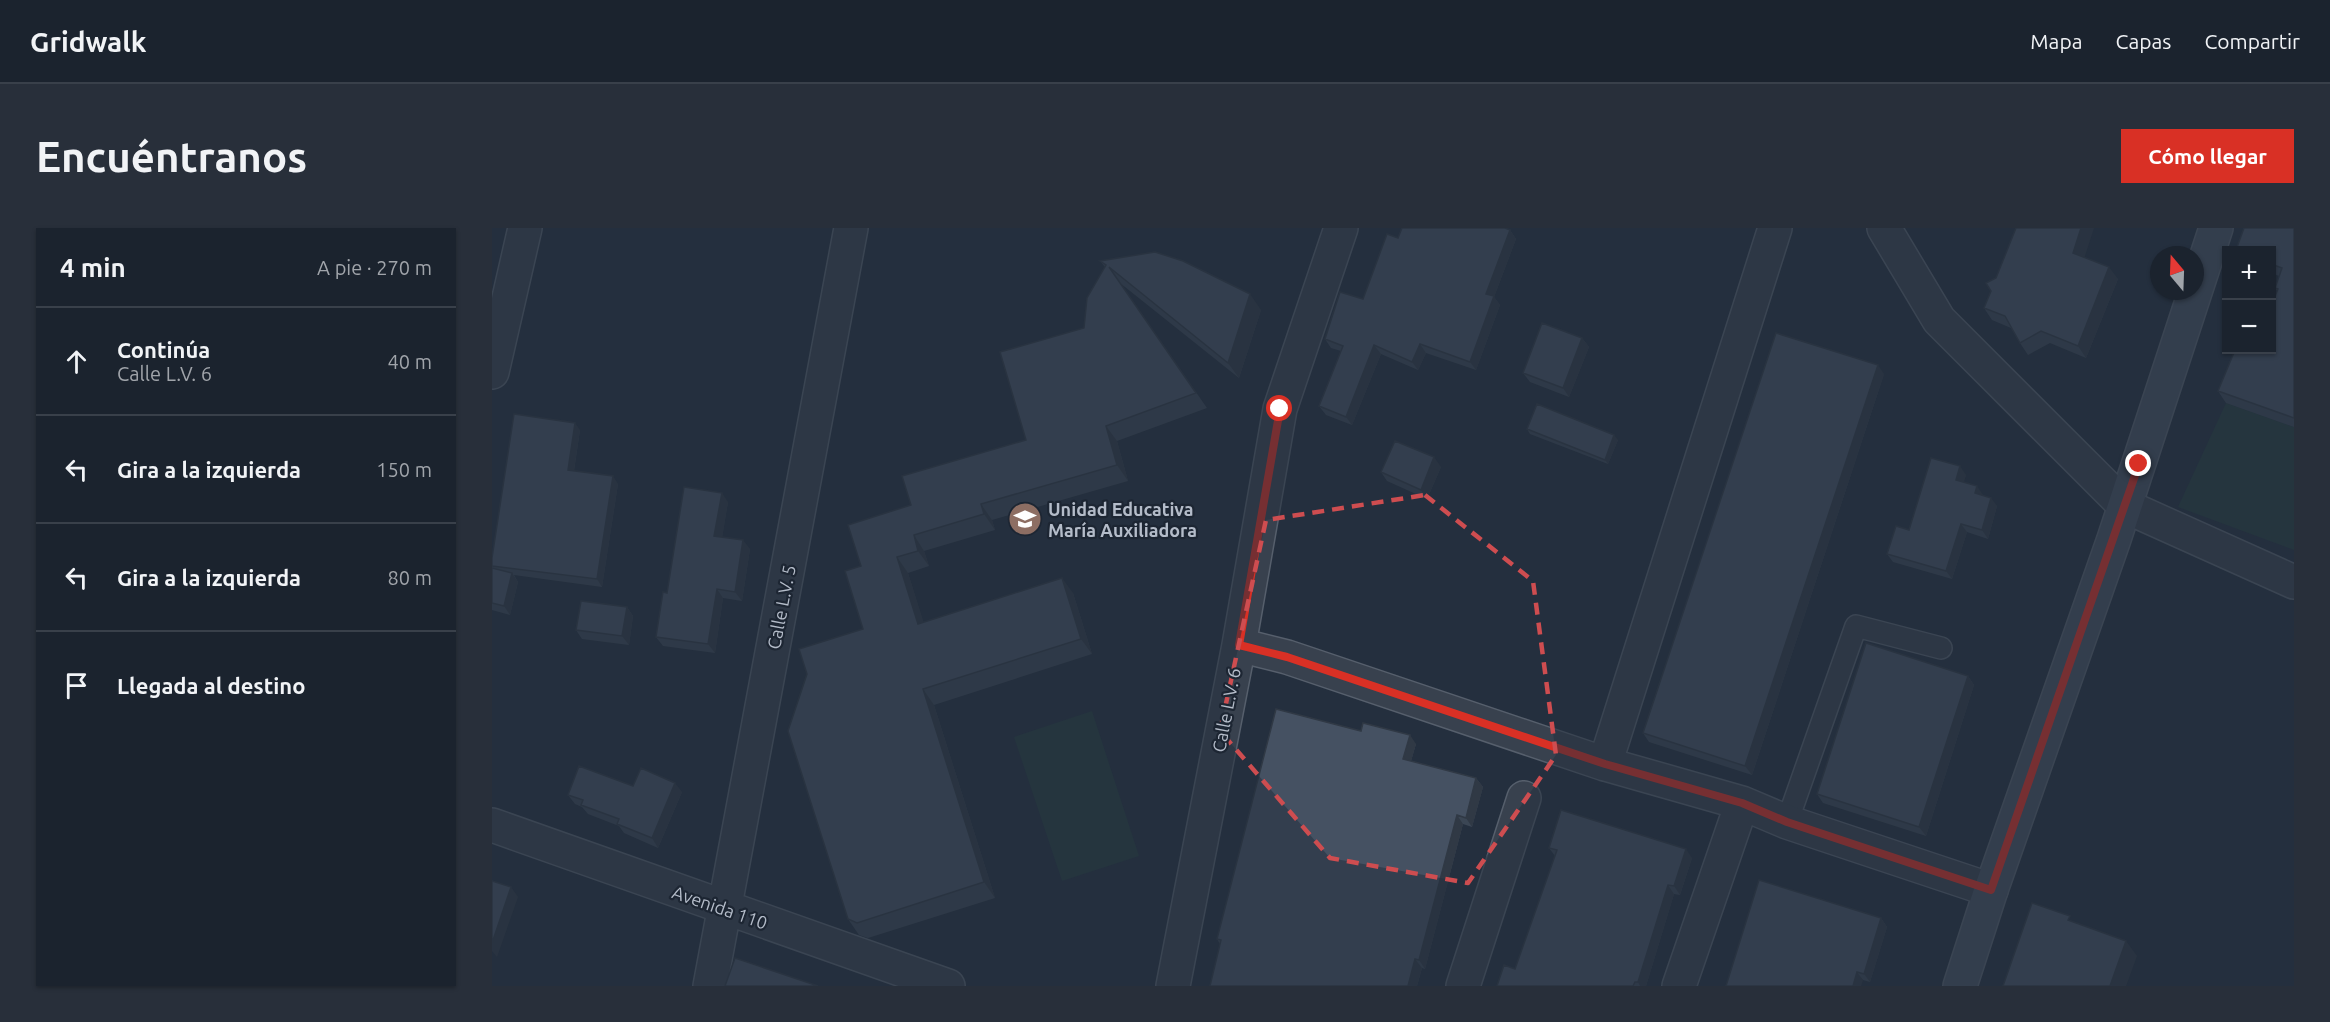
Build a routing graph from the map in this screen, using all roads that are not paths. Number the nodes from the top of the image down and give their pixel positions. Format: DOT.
graph roads {
  1 [pos="525,228"];
  2 [pos="851,228"];
  3 [pos="1341,228"];
  4 [pos="1775,228"];
  5 [pos="1884,228"];
  6 [pos="2216,228"];
  7 [pos="492,372"];
  8 [pos="2125,506"];
  9 [pos="2294,582"];
  10 [pos="1239,645"];
  11 [pos="1941,648"];
  12 [pos="1605,764"];
  13 [pos="1524,798"];
  14 [pos="1742,803"];
  15 [pos="1787,822"];
  16 [pos="492,825"];
  17 [pos="1991,890"];
  18 [pos="724,909"];
  19 [pos="710,986"];
  20 [pos="948,986"];
  21 [pos="1173,986"];
  22 [pos="1463,986"];
  23 [pos="1679,986"];
  24 [pos="1960,986"];
  1 -- 7 [label="street"];
  2 -- 18 [label="street, Calle L.V. 5"];
  3 -- 10 [label="street, Calle L.V. 6"];
  4 -- 12 [label="street"];
  5 -- 8 [label="street"];
  6 -- 8 [label="main road"];
  8 -- 9 [label="street"];
  8 -- 17 [label="main road"];
  10 -- 12 [label="street"];
  10 -- 21 [label="street, Calle L.V. 6"];
  11 -- 15 [label="lane"];
  12 -- 14 [label="street"];
  13 -- 22 [label="street"];
  14 -- 15 [label="street"];
  14 -- 23 [label="street"];
  15 -- 17 [label="street"];
  16 -- 18 [label="street, Avenida 110"];
  17 -- 24 [label="main road"];
  18 -- 19 [label="street, Calle L.V. 5"];
  18 -- 20 [label="street, Avenida 110"];
}
